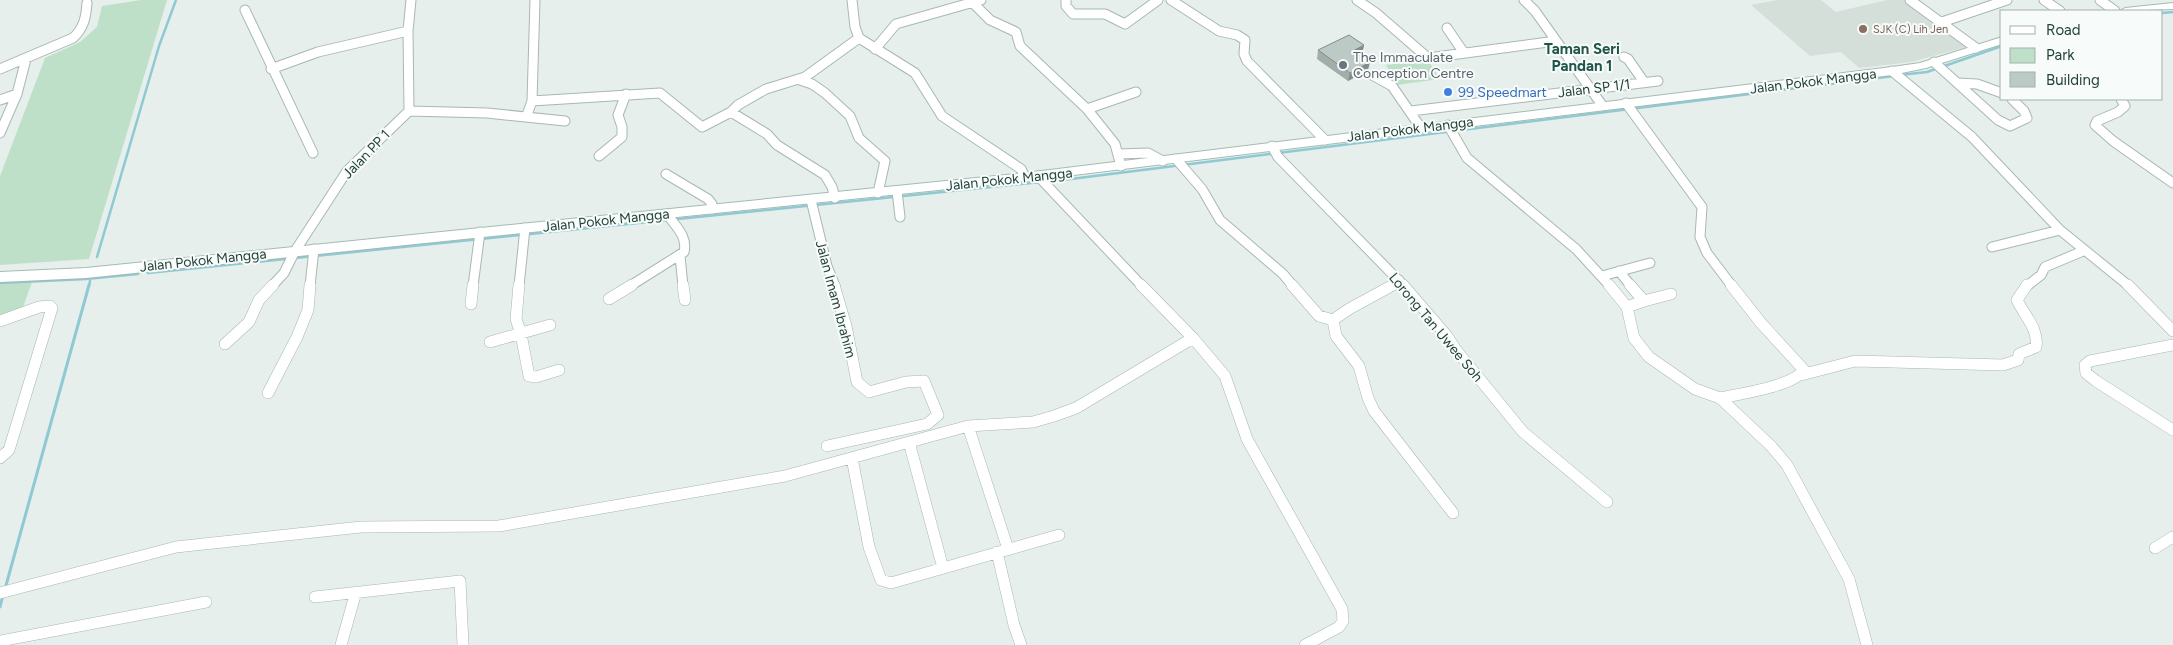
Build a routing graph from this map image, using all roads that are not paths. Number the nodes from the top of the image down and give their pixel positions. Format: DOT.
graph roads {
  1 [pos="411,0"];
  2 [pos="535,0"];
  3 [pos="852,0"];
  4 [pos="1066,0"];
  5 [pos="1158,0"];
  6 [pos="1171,0"];
  7 [pos="1357,0"];
  8 [pos="1524,0"];
  9 [pos="1910,0"];
  10 [pos="2007,0"];
  11 [pos="2044,0"];
  12 [pos="2100,0"];
  13 [pos="977,2"];
  14 [pos="87,3"];
  15 [pos="2173,6"];
  16 [pos="245,10"];
  17 [pos="2059,10"];
  18 [pos="2114,10"];
  19 [pos="2135,10"];
  20 [pos="1939,23"];
  21 [pos="1447,28"];
  22 [pos="408,31"];
  23 [pos="859,38"];
  24 [pos="1556,41"];
  25 [pos="2000,41"];
  26 [pos="1976,48"];
  27 [pos="875,49"];
  28 [pos="1464,53"];
  29 [pos="1624,57"];
  30 [pos="26,59"];
  31 [pos="1938,66"];
  32 [pos="0,69"];
  33 [pos="271,69"];
  34 [pos="1896,74"];
  35 [pos="1372,75"];
  36 [pos="800,80"];
  37 [pos="1658,81"];
  38 [pos="1644,82"];
  39 [pos="1957,83"];
  40 [pos="1591,88"];
  41 [pos="1136,92"];
  42 [pos="2000,92"];
  43 [pos="17,94"];
  44 [pos="626,94"];
  45 [pos="0,100"];
  46 [pos="2013,100"];
  47 [pos="2122,100"];
  48 [pos="532,101"];
  49 [pos="1602,105"];
  50 [pos="1629,107"];
  51 [pos="1087,109"];
  52 [pos="409,111"];
  53 [pos="1411,111"];
  54 [pos="731,112"];
  55 [pos="527,115"];
  56 [pos="564,121"];
  57 [pos="1420,128"];
  58 [pos="1450,130"];
  59 [pos="0,133"];
  60 [pos="1325,140"];
  61 [pos="1274,151"];
  62 [pos="313,153"];
  63 [pos="599,156"];
  64 [pos="1120,160"];
  65 [pos="1180,163"];
  66 [pos="666,174"];
  67 [pos="1038,180"];
  68 [pos="2173,183"];
  69 [pos="878,193"];
  70 [pos="898,195"];
  71 [pos="835,198"];
  72 [pos="812,205"];
  73 [pos="712,210"];
  74 [pos="900,217"];
  75 [pos="670,218"];
  76 [pos="2060,230"];
  77 [pos="524,234"];
  78 [pos="479,237"];
  79 [pos="1992,247"];
  80 [pos="2083,250"];
  81 [pos="294,253"];
  82 [pos="313,255"];
  83 [pos="680,256"];
  84 [pos="1650,263"];
  85 [pos="1619,271"];
  86 [pos="3,276"];
  87 [pos="1602,276"];
  88 [pos="1399,280"];
  89 [pos="1671,294"];
  90 [pos="609,299"];
  91 [pos="686,300"];
  92 [pos="1644,301"];
  93 [pos="471,304"];
  94 [pos="1627,307"];
  95 [pos="1332,320"];
  96 [pos="0,321"];
  97 [pos="550,325"];
  98 [pos="2172,329"];
  99 [pos="521,334"];
  100 [pos="1193,338"];
  101 [pos="490,342"];
  102 [pos="225,344"];
  103 [pos="2173,345"];
  104 [pos="559,370"];
  105 [pos="1801,375"];
  106 [pos="268,393"];
  107 [pos="1720,398"];
  108 [pos="968,426"];
  109 [pos="2173,430"];
  110 [pos="909,442"];
  111 [pos="827,446"];
  112 [pos="3,457"];
  113 [pos="852,458"];
  114 [pos="1607,502"];
  115 [pos="1453,513"];
  116 [pos="1059,534"];
  117 [pos="2173,537"];
  118 [pos="2155,548"];
  119 [pos="1003,551"];
  120 [pos="943,568"];
  121 [pos="356,592"];
  122 [pos="0,593"];
  123 [pos="315,596"];
  124 [pos="206,602"];
  125 [pos="1,640"];
  126 [pos="341,645"];
  127 [pos="464,645"];
  128 [pos="1021,645"];
  129 [pos="1305,645"];
  130 [pos="1867,645"];
  1 -- 22 [label="street"];
  2 -- 48 [label="street"];
  3 -- 23 [label="street"];
  4 -- 5 [label="street"];
  6 -- 60 [label="street"];
  7 -- 28 [label="street"];
  8 -- 24 [label="street"];
  9 -- 20 [label="street"];
  10 -- 20 [label="street"];
  11 -- 17 [label="street"];
  12 -- 18 [label="street"];
  13 -- 27 [label="street"];
  13 -- 51 [label="street"];
  14 -- 30 [label="street"];
  15 -- 19 [label="main road"];
  16 -- 33 [label="street"];
  20 -- 26 [label="street"];
  21 -- 28 [label="street"];
  22 -- 33 [label="street"];
  22 -- 52 [label="street"];
  23 -- 27 [label="street"];
  23 -- 36 [label="street"];
  24 -- 28 [label="street"];
  24 -- 40 [label="street"];
  25 -- 26 [label="main road, Jalan Pokok Mangga"];
  26 -- 31 [label="main road, Jalan Pokok Mangga"];
  27 -- 67 [label="street"];
  29 -- 38 [label="street"];
  30 -- 32 [label="street"];
  30 -- 43 [label="street"];
  31 -- 34 [label="main road, Jalan Pokok Mangga"];
  31 -- 39 [label="street"];
  33 -- 62 [label="street"];
  34 -- 50 [label="main road, Jalan Pokok Mangga"];
  34 -- 76 [label="street"];
  35 -- 53 [label="street"];
  36 -- 54 [label="street"];
  36 -- 69 [label="street"];
  37 -- 38 [label="street, Jalan SP 1/1"];
  38 -- 40 [label="street, Jalan SP 1/1"];
  39 -- 42 [label="street"];
  39 -- 46 [label="street"];
  40 -- 49 [label="street"];
  40 -- 53 [label="street, Jalan SP 1/1"];
  41 -- 51 [label="street"];
  43 -- 45 [label="street"];
  43 -- 59 [label="street"];
  44 -- 48 [label="street"];
  44 -- 54 [label="street"];
  44 -- 63 [label="street"];
  47 -- 68 [label="street"];
  48 -- 55 [label="street"];
  49 -- 50 [label="main road, Jalan Pokok Mangga"];
  49 -- 58 [label="main road, Jalan Pokok Mangga"];
  50 -- 105 [label="street"];
  51 -- 64 [label="street"];
  52 -- 55 [label="street"];
  52 -- 81 [label="street, Jalan PP 1"];
  53 -- 57 [label="street"];
  54 -- 71 [label="street"];
  55 -- 56 [label="street"];
  57 -- 58 [label="main road, Jalan Pokok Mangga"];
  57 -- 60 [label="main road, Jalan Pokok Mangga"];
  58 -- 87 [label="street"];
  60 -- 61 [label="main road, Jalan Pokok Mangga"];
  61 -- 65 [label="main road, Jalan Pokok Mangga"];
  61 -- 88 [label="street, Lorong Tan Uwee Soh"];
  64 -- 65 [label="main road, Jalan Pokok Mangga"];
  64 -- 67 [label="main road, Jalan Pokok Mangga"];
  65 -- 95 [label="street"];
  66 -- 73 [label="street"];
  67 -- 70 [label="main road, Jalan Pokok Mangga"];
  67 -- 100 [label="street"];
  69 -- 70 [label="main road, Jalan Pokok Mangga"];
  69 -- 71 [label="main road, Jalan Pokok Mangga"];
  70 -- 74 [label="street"];
  71 -- 72 [label="main road, Jalan Pokok Mangga"];
  72 -- 73 [label="main road, Jalan Pokok Mangga"];
  72 -- 111 [label="street, Jalan Imam Ibrahim"];
  73 -- 75 [label="main road, Jalan Pokok Mangga"];
  75 -- 77 [label="main road, Jalan Pokok Mangga"];
  75 -- 83 [label="street"];
  76 -- 79 [label="street"];
  76 -- 80 [label="street"];
  77 -- 78 [label="main road, Jalan Pokok Mangga"];
  77 -- 99 [label="street"];
  78 -- 82 [label="main road, Jalan Pokok Mangga"];
  78 -- 93 [label="street"];
  80 -- 98 [label="street"];
  80 -- 105 [label="street"];
  81 -- 82 [label="main road, Jalan Pokok Mangga"];
  81 -- 86 [label="main road, Jalan Pokok Mangga"];
  81 -- 102 [label="street, Jalan PP 1"];
  82 -- 106 [label="street"];
  83 -- 90 [label="street"];
  83 -- 91 [label="street"];
  84 -- 85 [label="street"];
  85 -- 87 [label="street"];
  85 -- 92 [label="street"];
  87 -- 94 [label="street"];
  88 -- 95 [label="street"];
  88 -- 114 [label="street, Lorong Tan Uwee Soh"];
  89 -- 92 [label="street"];
  92 -- 94 [label="street"];
  94 -- 107 [label="street"];
  95 -- 115 [label="street"];
  96 -- 112 [label="street"];
  97 -- 99 [label="street"];
  99 -- 101 [label="street"];
  99 -- 104 [label="street"];
  100 -- 108 [label="street"];
  100 -- 129 [label="street"];
  103 -- 109 [label="street"];
  105 -- 107 [label="street"];
  107 -- 130 [label="street"];
  108 -- 110 [label="street"];
  108 -- 119 [label="street"];
  110 -- 113 [label="street"];
  110 -- 120 [label="street"];
  113 -- 120 [label="street"];
  113 -- 122 [label="street"];
  116 -- 119 [label="street"];
  117 -- 118 [label="street"];
  119 -- 120 [label="street"];
  119 -- 128 [label="street"];
  121 -- 123 [label="street"];
  121 -- 126 [label="street"];
  121 -- 127 [label="street"];
  124 -- 125 [label="street"];
}
